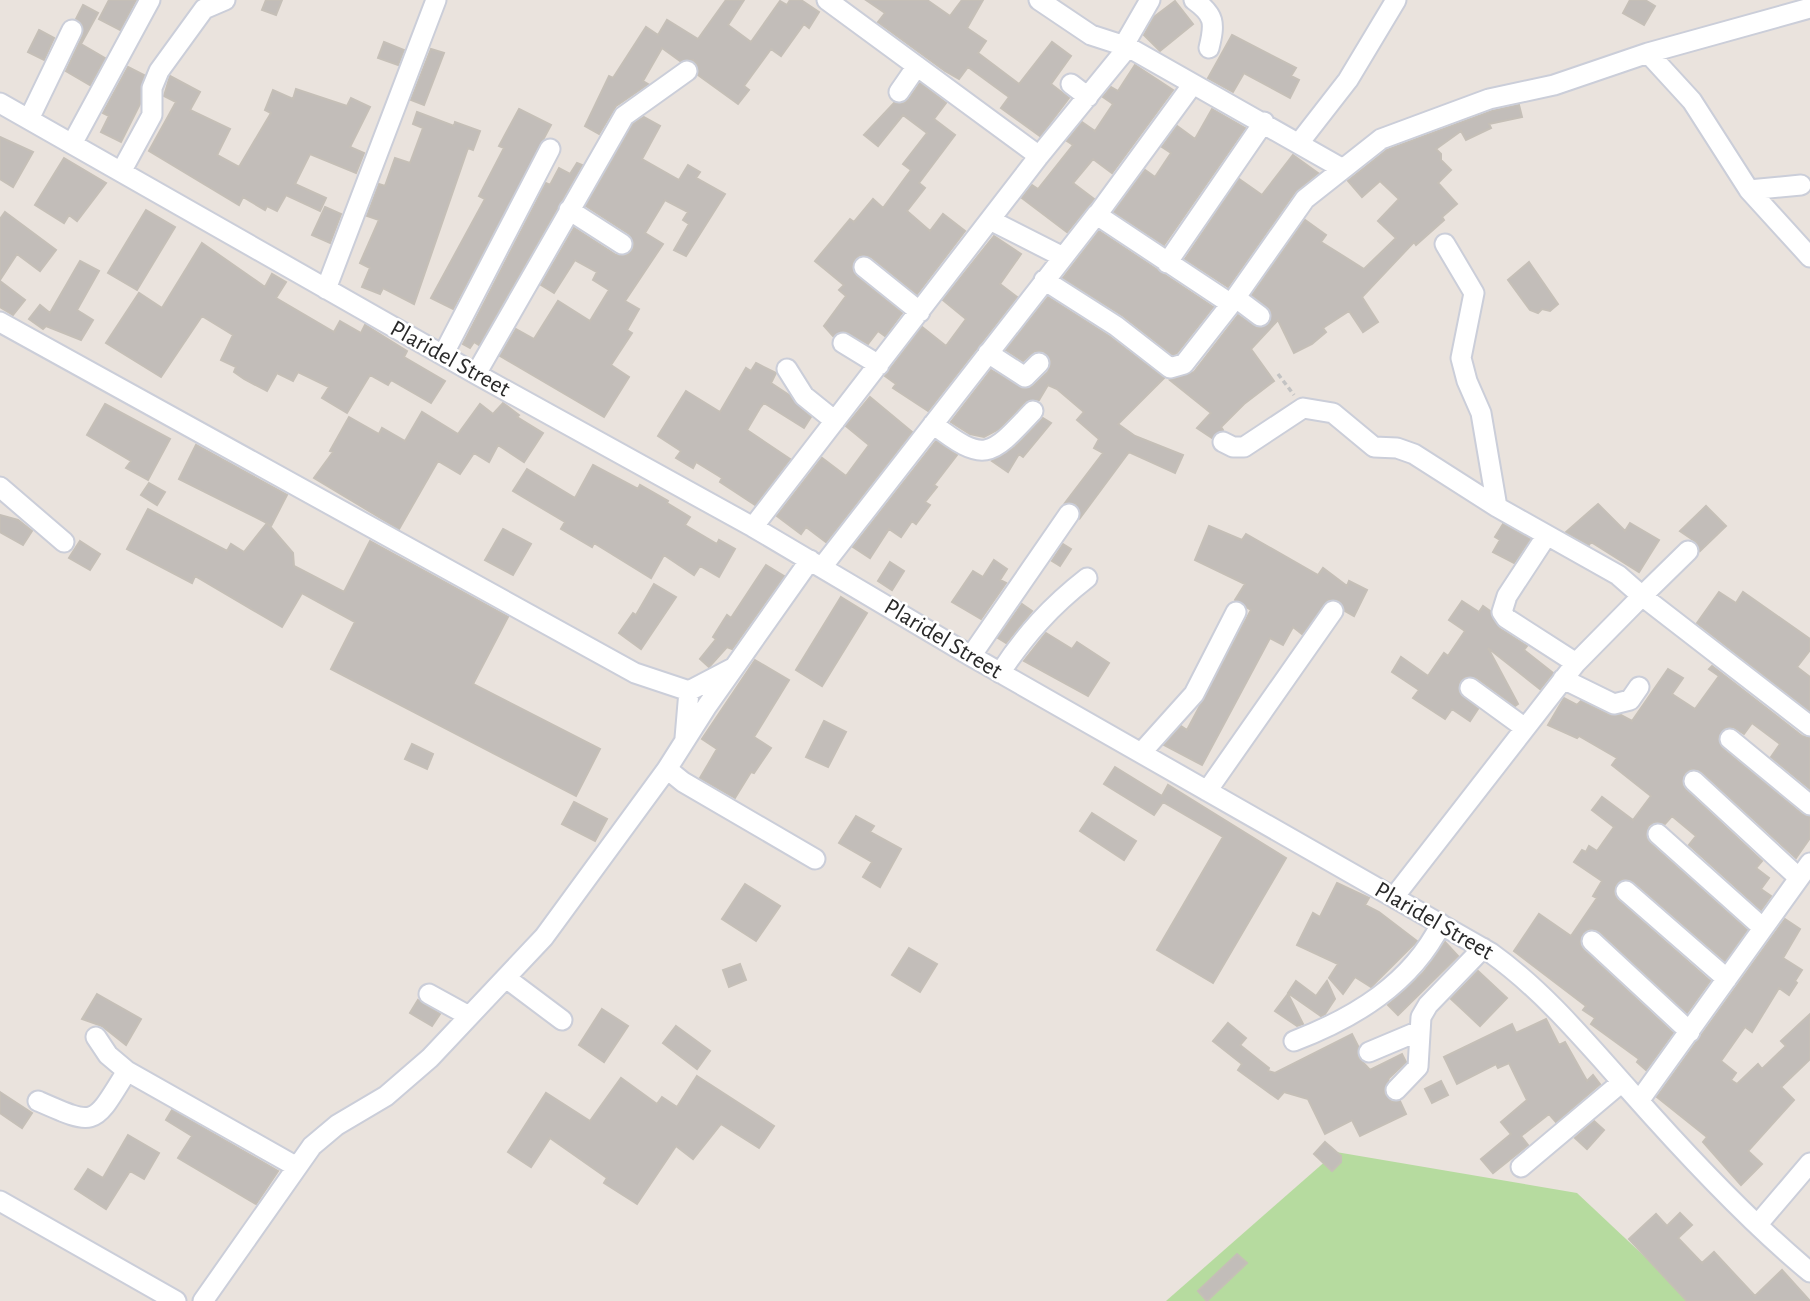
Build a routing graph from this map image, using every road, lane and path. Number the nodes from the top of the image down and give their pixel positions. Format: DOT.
graph roads {
  1 [pos="150,0"];
  2 [pos="225,0"];
  3 [pos="436,0"];
  4 [pos="827,0"];
  5 [pos="1039,0"];
  6 [pos="1150,0"];
  7 [pos="1194,0"];
  8 [pos="1396,0"];
  9 [pos="1810,8"];
  10 [pos="72,30"];
  11 [pos="1126,46"];
  12 [pos="1209,48"];
  13 [pos="1648,54"];
  14 [pos="917,66"];
  15 [pos="687,71"];
  16 [pos="1193,83"];
  17 [pos="1071,84"];
  18 [pos="899,92"];
  19 [pos="1088,97"];
  20 [pos="0,103"];
  21 [pos="29,119"];
  22 [pos="1264,122"];
  23 [pos="1299,142"];
  24 [pos="72,144"];
  25 [pos="550,149"];
  26 [pos="1039,156"];
  27 [pos="1343,169"];
  28 [pos="121,172"];
  29 [pos="1801,185"];
  30 [pos="1749,190"];
  31 [pos="569,210"];
  32 [pos="1097,214"];
  33 [pos="990,220"];
  34 [pos="622,244"];
  35 [pos="1445,244"];
  36 [pos="1063,257"];
  37 [pos="1810,257"];
  38 [pos="1167,262"];
  39 [pos="864,268"];
  40 [pos="1044,280"];
  41 [pos="326,289"];
  42 [pos="1234,301"];
  43 [pos="920,312"];
  44 [pos="1260,316"];
  45 [pos="0,322"];
  46 [pos="844,342"];
  47 [pos="988,353"];
  48 [pos="443,355"];
  49 [pos="1039,363"];
  50 [pos="879,365"];
  51 [pos="787,369"];
  52 [pos="476,374"];
  53 [pos="1278,374"];
  54 [pos="1303,408"];
  55 [pos="1033,411"];
  56 [pos="835,421"];
  57 [pos="933,424"];
  58 [pos="1223,442"];
  59 [pos="0,487"];
  60 [pos="1497,507"];
  61 [pos="1069,514"];
  62 [pos="754,527"];
  63 [pos="1547,535"];
  64 [pos="64,542"];
  65 [pos="1688,551"];
  66 [pos="816,563"];
  67 [pos="1087,578"];
  68 [pos="1642,596"];
  69 [pos="1333,611"];
  70 [pos="1236,612"];
  71 [pos="971,656"];
  72 [pos="1576,663"];
  73 [pos="736,666"];
  74 [pos="1000,673"];
  75 [pos="1563,679"];
  76 [pos="1639,687"];
  77 [pos="1471,688"];
  78 [pos="689,691"];
  79 [pos="1810,726"];
  80 [pos="1525,728"];
  81 [pos="1730,739"];
  82 [pos="684,741"];
  83 [pos="1141,753"];
  84 [pos="667,769"];
  85 [pos="1695,781"];
  86 [pos="1207,791"];
  87 [pos="1810,805"];
  88 [pos="1658,834"];
  89 [pos="815,859"];
  90 [pos="1804,871"];
  91 [pos="1626,891"];
  92 [pos="1394,897"];
  93 [pos="1441,924"];
  94 [pos="1763,928"];
  95 [pos="1592,941"];
  96 [pos="1483,948"];
  97 [pos="506,978"];
  98 [pos="1727,979"];
  99 [pos="429,994"];
  100 [pos="470,1017"];
  101 [pos="562,1020"];
  102 [pos="1419,1031"];
  103 [pos="1690,1032"];
  104 [pos="96,1037"];
  105 [pos="1294,1041"];
  106 [pos="1369,1052"];
  107 [pos="127,1071"];
  108 [pos="1622,1082"];
  109 [pos="152,1085"];
  110 [pos="1396,1090"];
  111 [pos="114,1092"];
  112 [pos="38,1101"];
  113 [pos="1639,1101"];
  114 [pos="1810,1163"];
  115 [pos="297,1167"];
  116 [pos="1521,1167"];
  117 [pos="0,1201"];
  118 [pos="1758,1224"];
  119 [pos="1810,1272"];
  120 [pos="176,1301"];
  121 [pos="203,1301"];
  1 -- 24 [label="street"];
  2 -- 28 [label="street"];
  3 -- 41 [label="street"];
  4 -- 14 [label="street"];
  5 -- 11 [label="street"];
  6 -- 11 [label="street"];
  7 -- 12 [label="street"];
  8 -- 23 [label="street"];
  9 -- 13 [label="street"];
  10 -- 21 [label="street"];
  11 -- 16 [label="street"];
  11 -- 19 [label="street"];
  13 -- 27 [label="street"];
  13 -- 30 [label="street"];
  14 -- 18 [label="street"];
  14 -- 26 [label="street"];
  15 -- 31 [label="street"];
  16 -- 22 [label="street"];
  16 -- 32 [label="street"];
  17 -- 19 [label="street"];
  19 -- 26 [label="street"];
  20 -- 21 [label="street, Plaridel Street"];
  21 -- 24 [label="street, Plaridel Street"];
  22 -- 23 [label="street"];
  22 -- 38 [label="street"];
  23 -- 27 [label="street"];
  24 -- 28 [label="street, Plaridel Street"];
  25 -- 48 [label="street"];
  26 -- 33 [label="street"];
  27 -- 42 [label="street"];
  28 -- 41 [label="street, Plaridel Street"];
  29 -- 30 [label="street"];
  30 -- 37 [label="street"];
  31 -- 34 [label="street"];
  31 -- 52 [label="street"];
  32 -- 36 [label="street"];
  32 -- 38 [label="street"];
  33 -- 36 [label="street"];
  33 -- 43 [label="street"];
  35 -- 60 [label="street"];
  36 -- 40 [label="street"];
  38 -- 42 [label="street"];
  39 -- 43 [label="street"];
  40 -- 42 [label="street"];
  40 -- 47 [label="street"];
  41 -- 48 [label="street, Plaridel Street"];
  42 -- 44 [label="street"];
  43 -- 50 [label="street"];
  45 -- 78 [label="street"];
  46 -- 50 [label="street"];
  47 -- 49 [label="street"];
  47 -- 57 [label="street"];
  48 -- 52 [label="street, Plaridel Street"];
  50 -- 56 [label="street"];
  51 -- 56 [label="street"];
  52 -- 62 [label="street, Plaridel Street"];
  53 -- 54 [label="path"];
  54 -- 58 [label="street"];
  54 -- 60 [label="street"];
  55 -- 57 [label="street"];
  56 -- 62 [label="street"];
  57 -- 66 [label="street"];
  59 -- 64 [label="street"];
  60 -- 63 [label="street"];
  61 -- 71 [label="street"];
  62 -- 66 [label="street, Plaridel Street"];
  63 -- 68 [label="street"];
  63 -- 72 [label="street"];
  65 -- 68 [label="street"];
  66 -- 71 [label="street, Plaridel Street"];
  66 -- 73 [label="street"];
  67 -- 74 [label="street"];
  68 -- 72 [label="street"];
  68 -- 79 [label="street"];
  69 -- 86 [label="street"];
  70 -- 83 [label="street"];
  71 -- 74 [label="street, Plaridel Street"];
  72 -- 75 [label="street"];
  73 -- 78 [label="street"];
  73 -- 82 [label="street"];
  74 -- 83 [label="street, Plaridel Street"];
  75 -- 76 [label="street"];
  75 -- 80 [label="street"];
  77 -- 80 [label="street"];
  78 -- 82 [label="street"];
  80 -- 92 [label="street"];
  81 -- 87 [label="street"];
  82 -- 84 [label="street"];
  83 -- 86 [label="street, Plaridel Street"];
  84 -- 89 [label="street"];
  84 -- 97 [label="street"];
  85 -- 90 [label="street"];
  86 -- 92 [label="street, Plaridel Street"];
  88 -- 94 [label="street"];
  90 -- 94 [label="street"];
  91 -- 98 [label="street"];
  92 -- 93 [label="street, Plaridel Street"];
  93 -- 96 [label="street, Plaridel Street"];
  93 -- 105 [label="street"];
  94 -- 98 [label="street"];
  95 -- 103 [label="street"];
  96 -- 102 [label="street"];
  96 -- 108 [label="street, Plaridel Street"];
  97 -- 100 [label="street"];
  97 -- 101 [label="street"];
  98 -- 103 [label="street"];
  99 -- 100 [label="street"];
  100 -- 115 [label="street"];
  102 -- 106 [label="street"];
  102 -- 110 [label="street"];
  103 -- 113 [label="street"];
  104 -- 107 [label="street"];
  107 -- 109 [label="street"];
  107 -- 111 [label="street"];
  108 -- 113 [label="street, Plaridel Street"];
  108 -- 116 [label="street"];
  109 -- 111 [label="street"];
  109 -- 115 [label="street"];
  111 -- 112 [label="street"];
  113 -- 118 [label="street, Plaridel Street"];
  114 -- 118 [label="street"];
  115 -- 121 [label="street"];
  117 -- 120 [label="street"];
  118 -- 119 [label="street, Plaridel Street"];
}
